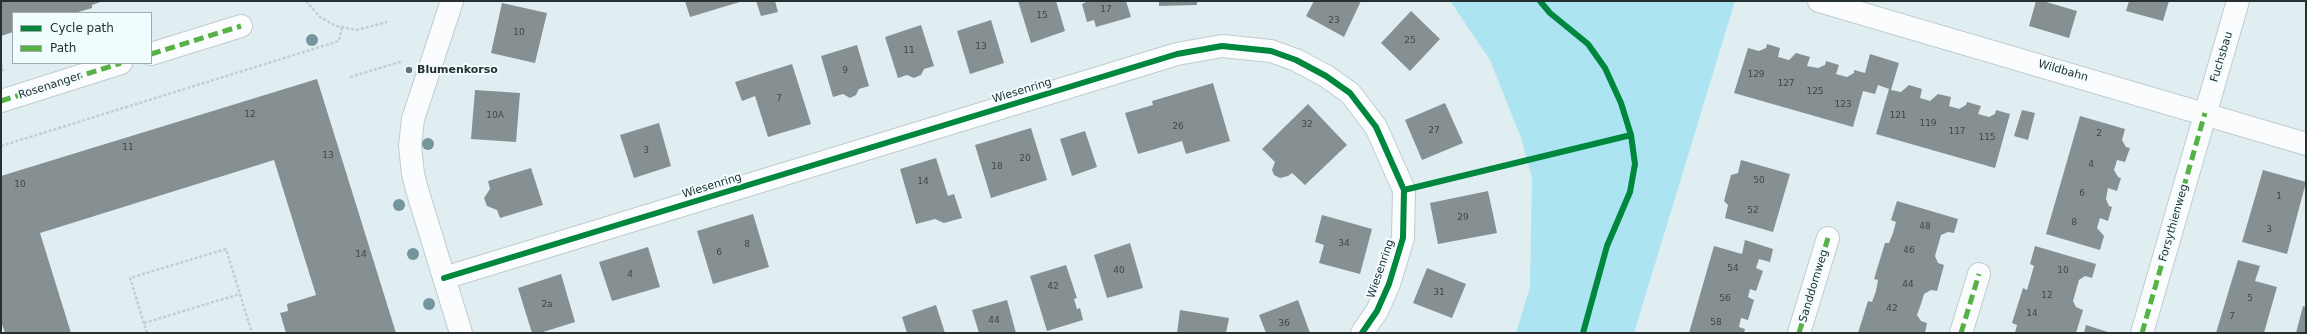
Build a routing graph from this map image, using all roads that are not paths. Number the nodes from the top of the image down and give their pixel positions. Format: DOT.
graph roads {
  1 [pos="452,1"];
  2 [pos="1819,1"];
  3 [pos="2238,1"];
  4 [pos="241,26"];
  5 [pos="152,54"];
  6 [pos="118,64"];
  7 [pos="1,101"];
  8 [pos="2205,113"];
  9 [pos="2306,144"];
  10 [pos="1828,238"];
  11 [pos="1979,274"];
  12 [pos="444,278"];
  13 [pos="461,333"];
  14 [pos="1362,333"];
  15 [pos="1799,333"];
  16 [pos="1961,333"];
  17 [pos="2142,333"];
  1 -- 12 [label="street"];
  2 -- 8 [label="street, Wildbahn"];
  3 -- 8 [label="street, Fuchsbau"];
  4 -- 5 [label="street"];
  6 -- 7 [label="street, Rosenanger"];
  8 -- 9 [label="street, Wildbahn"];
  8 -- 17 [label="street, Forsythienweg"];
  10 -- 15 [label="street, Sanddornweg"];
  11 -- 16 [label="street"];
  12 -- 13 [label="street"];
  12 -- 14 [label="street, Wiesenring"];
}
